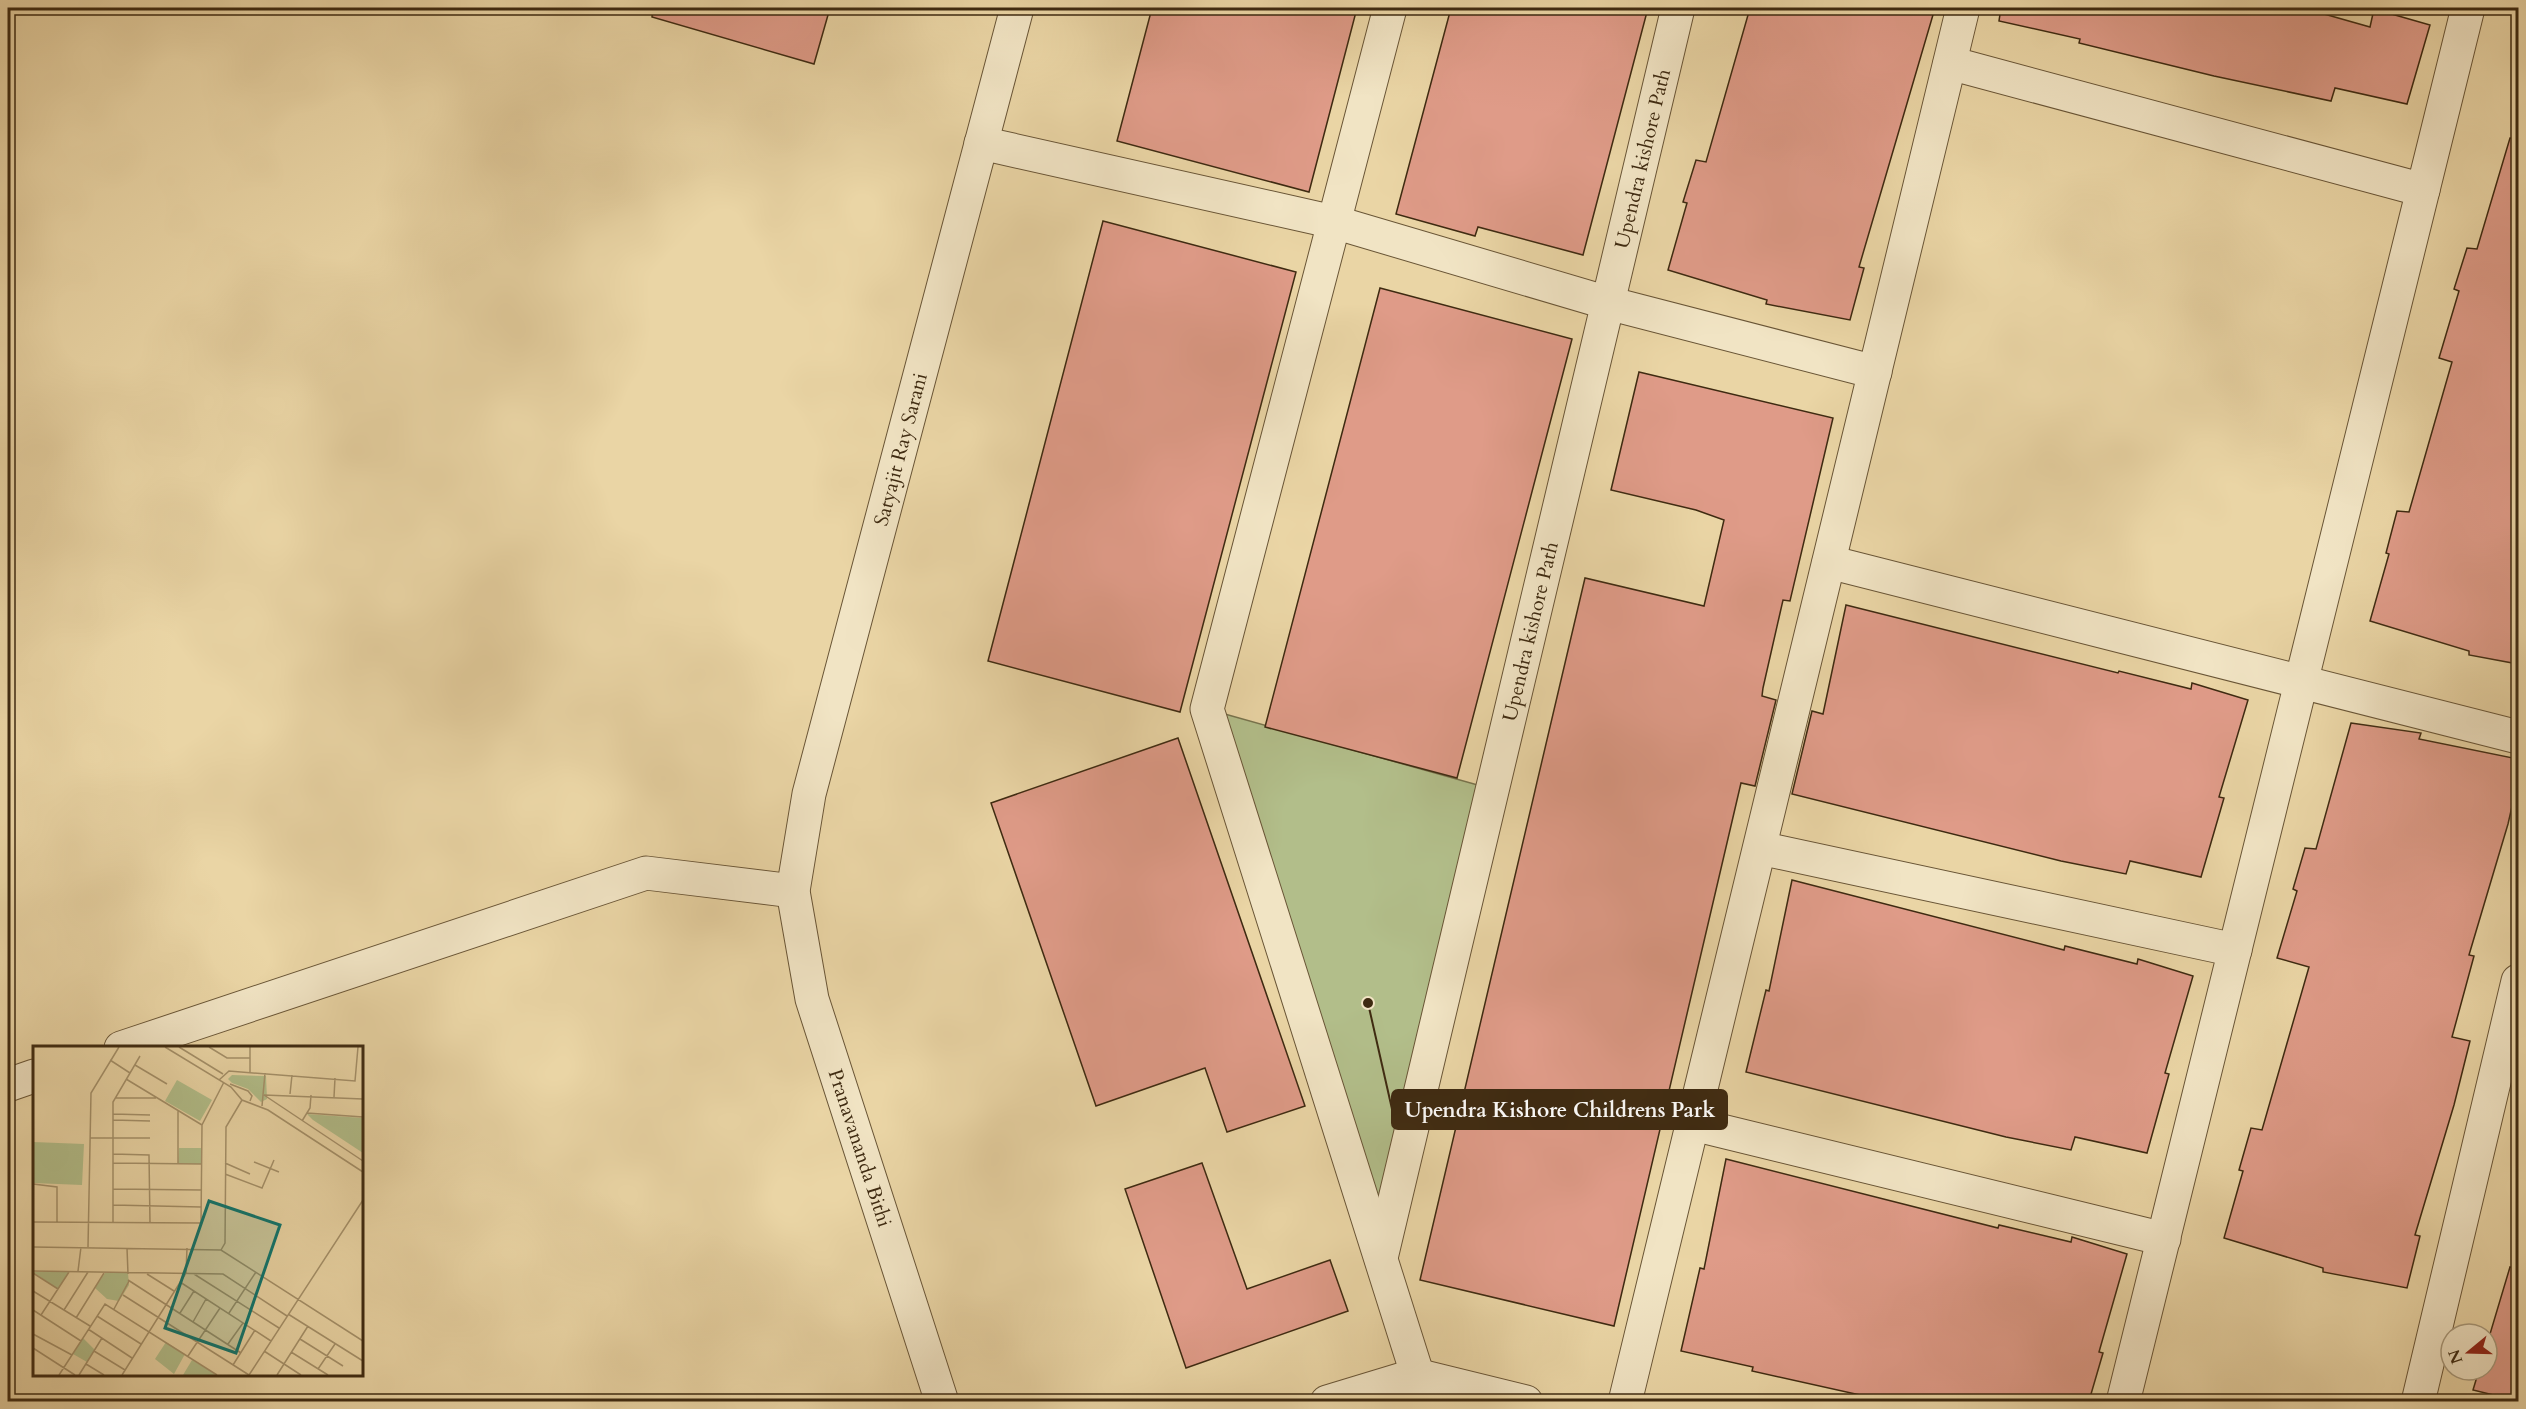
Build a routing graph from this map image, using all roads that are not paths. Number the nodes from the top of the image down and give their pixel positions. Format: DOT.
graph roads {
  1 [pos="1017,8"];
  2 [pos="1390,8"];
  3 [pos="1678,8"];
  4 [pos="1963,8"];
  5 [pos="2468,8"];
  6 [pos="1950,63"];
  7 [pos="981,143"];
  8 [pos="2423,190"];
  9 [pos="1334,222"];
  10 [pos="1608,303"];
  11 [pos="1875,372"];
  12 [pos="1829,562"];
  13 [pos="2301,682"];
  14 [pos="2518,737"];
  15 [pos="1760,848"];
  16 [pos="793,891"];
  17 [pos="2235,950"];
  18 [pos="2518,981"];
  19 [pos="124,1046"];
  20 [pos="33,1076"];
  21 [pos="8,1085"];
  22 [pos="1693,1124"];
  23 [pos="2164,1239"];
  24 [pos="1381,1258"];
  25 [pos="1421,1388"];
  26 [pos="942,1401"];
  27 [pos="1327,1401"];
  28 [pos="1526,1401"];
  29 [pos="1625,1401"];
  30 [pos="2123,1401"];
  31 [pos="2418,1401"];
  1 -- 7 [label="street, Satyajit Ray Sarani"];
  2 -- 9 [label="street"];
  3 -- 10 [label="street, Upendra kishore Path"];
  4 -- 6 [label="street"];
  5 -- 8 [label="street"];
  6 -- 8 [label="street"];
  6 -- 11 [label="street"];
  7 -- 9 [label="street"];
  7 -- 16 [label="street, Satyajit Ray Sarani"];
  8 -- 13 [label="street"];
  9 -- 10 [label="street"];
  9 -- 24 [label="street"];
  10 -- 11 [label="street"];
  10 -- 24 [label="street, Upendra kishore Path"];
  11 -- 12 [label="street"];
  12 -- 13 [label="street"];
  12 -- 15 [label="street"];
  13 -- 14 [label="street"];
  13 -- 17 [label="street"];
  15 -- 17 [label="street"];
  15 -- 22 [label="street"];
  16 -- 19 [label="street"];
  16 -- 26 [label="street, Pranavananda Bithi"];
  17 -- 23 [label="street"];
  18 -- 31 [label="street"];
  20 -- 21 [label="street"];
  22 -- 23 [label="street"];
  22 -- 29 [label="street"];
  23 -- 30 [label="street"];
  24 -- 25 [label="street"];
  25 -- 27 [label="street"];
  25 -- 28 [label="street"];
}
